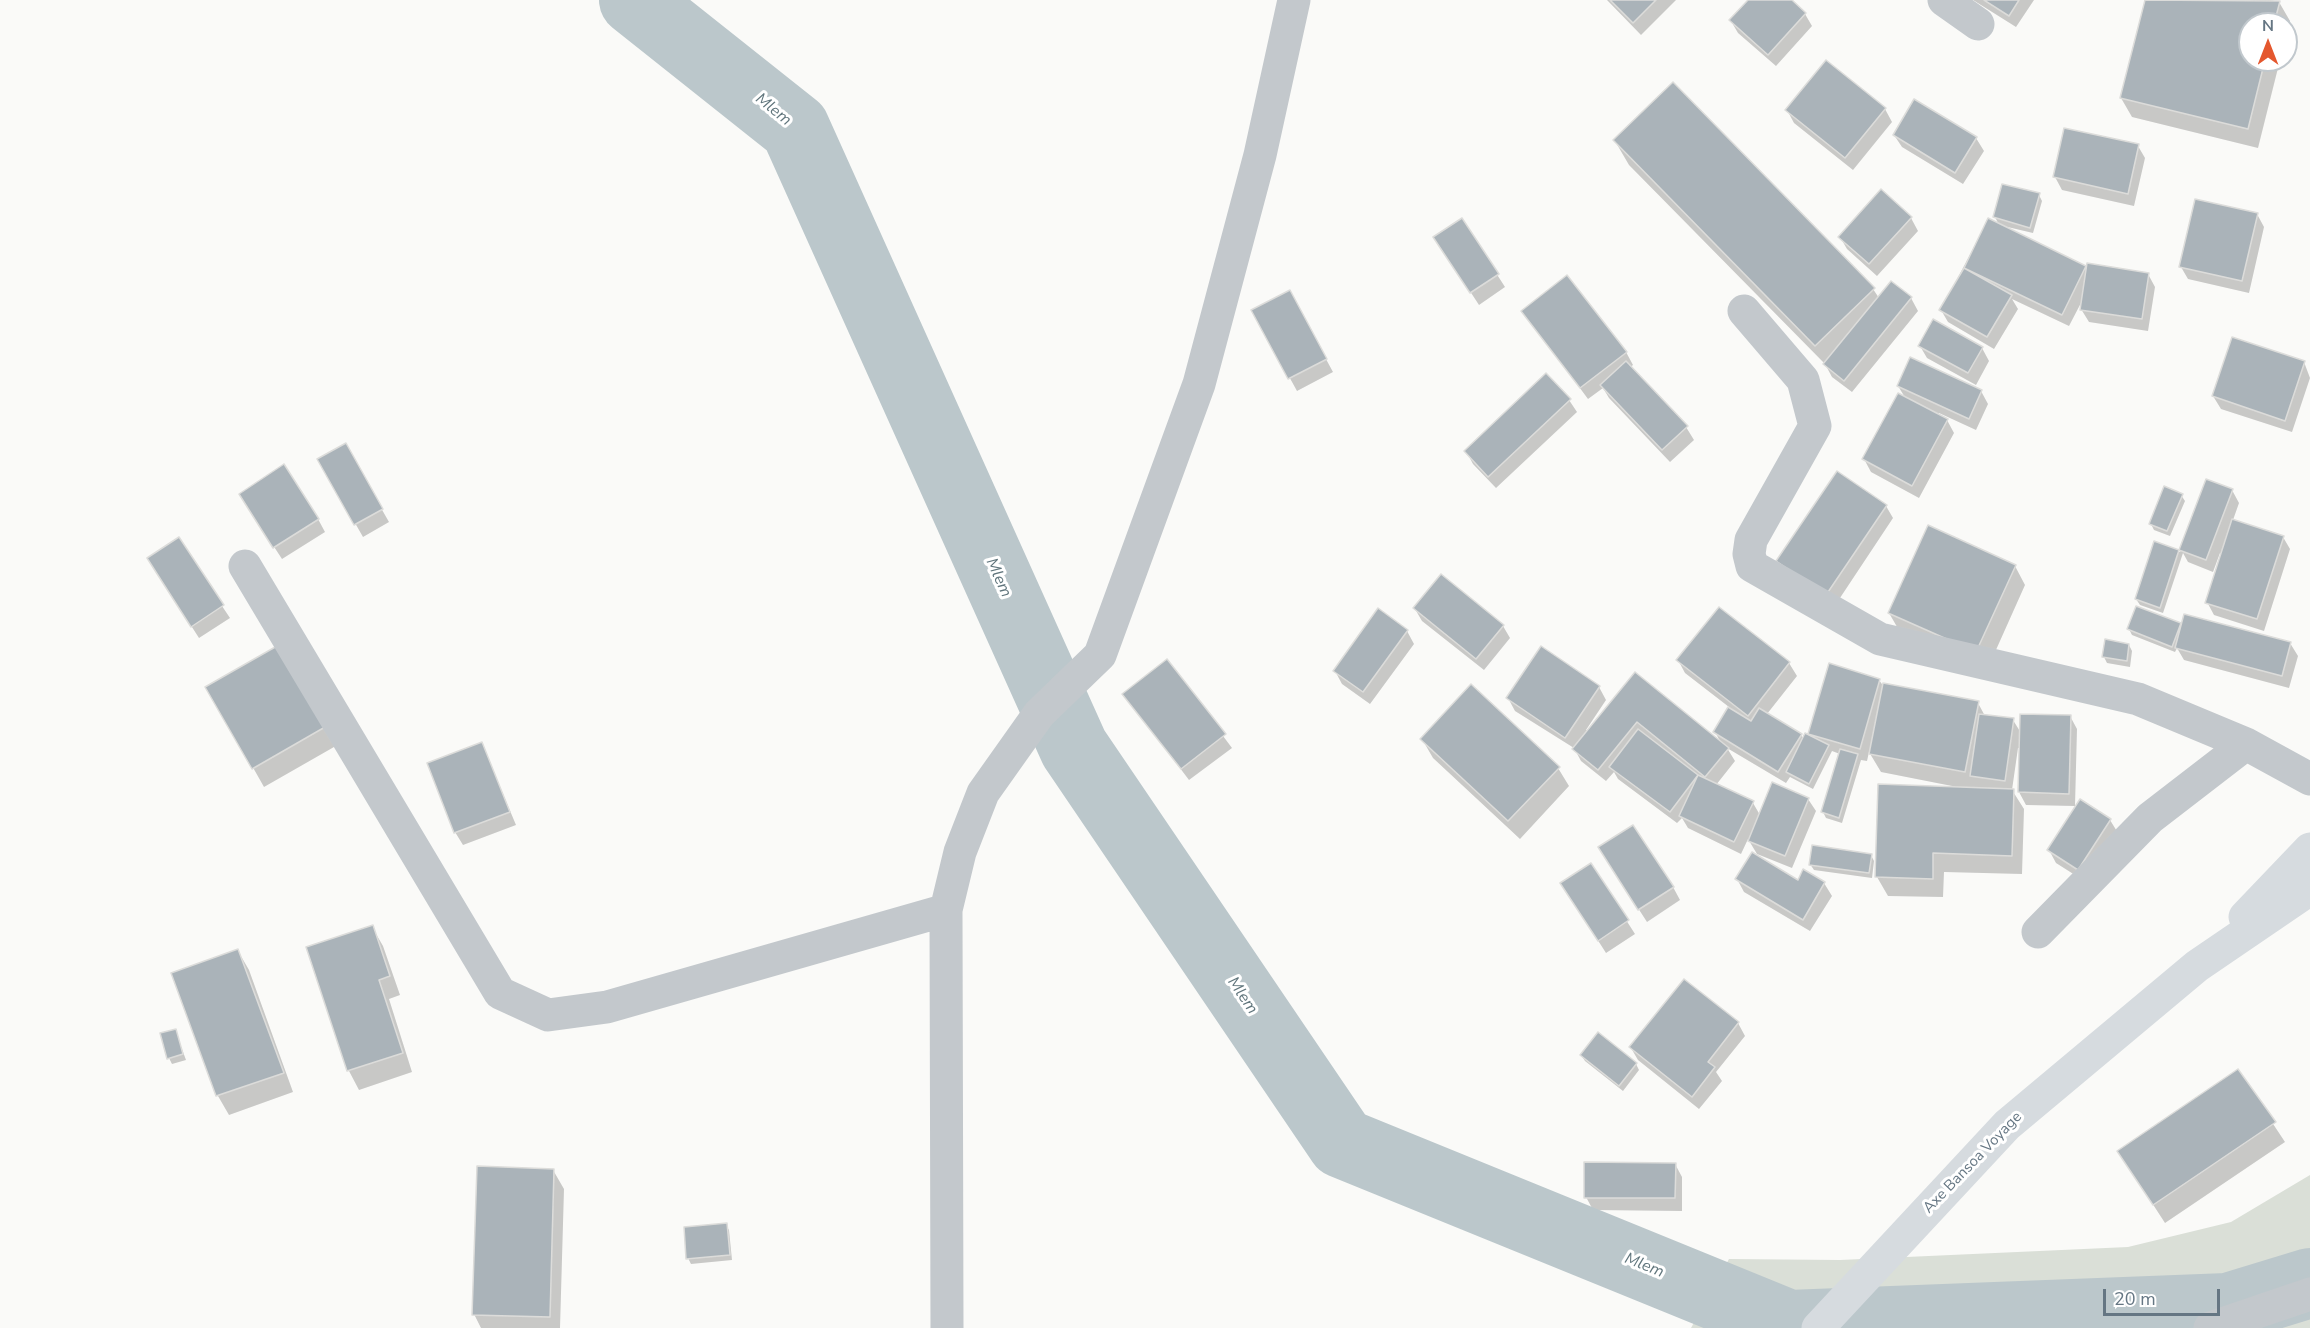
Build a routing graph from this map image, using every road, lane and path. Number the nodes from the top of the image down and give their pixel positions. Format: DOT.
graph roads {
  1 [pos="1294,0"];
  2 [pos="1944,0"];
  3 [pos="1978,24"];
  4 [pos="1744,312"];
  5 [pos="245,567"];
  6 [pos="2246,744"];
  7 [pos="2310,779"];
  8 [pos="2310,849"];
  9 [pos="2310,889"];
  10 [pos="946,910"];
  11 [pos="2038,932"];
  12 [pos="2197,966"];
  13 [pos="2310,1294"];
  14 [pos="947,1328"];
  15 [pos="1818,1328"];
  16 [pos="2210,1328"];
  1 -- 10 [label="street"];
  2 -- 3 [label="street"];
  4 -- 6 [label="street"];
  5 -- 10 [label="street"];
  6 -- 7 [label="street"];
  6 -- 11 [label="street"];
  8 -- 12 [label="highway, Axe Bansoa Voyage"];
  9 -- 12 [label="highway, Axe Bansoa Voyage"];
  10 -- 14 [label="street"];
  12 -- 15 [label="highway, Axe Bansoa Voyage"];
  13 -- 16 [label="street"];
}
